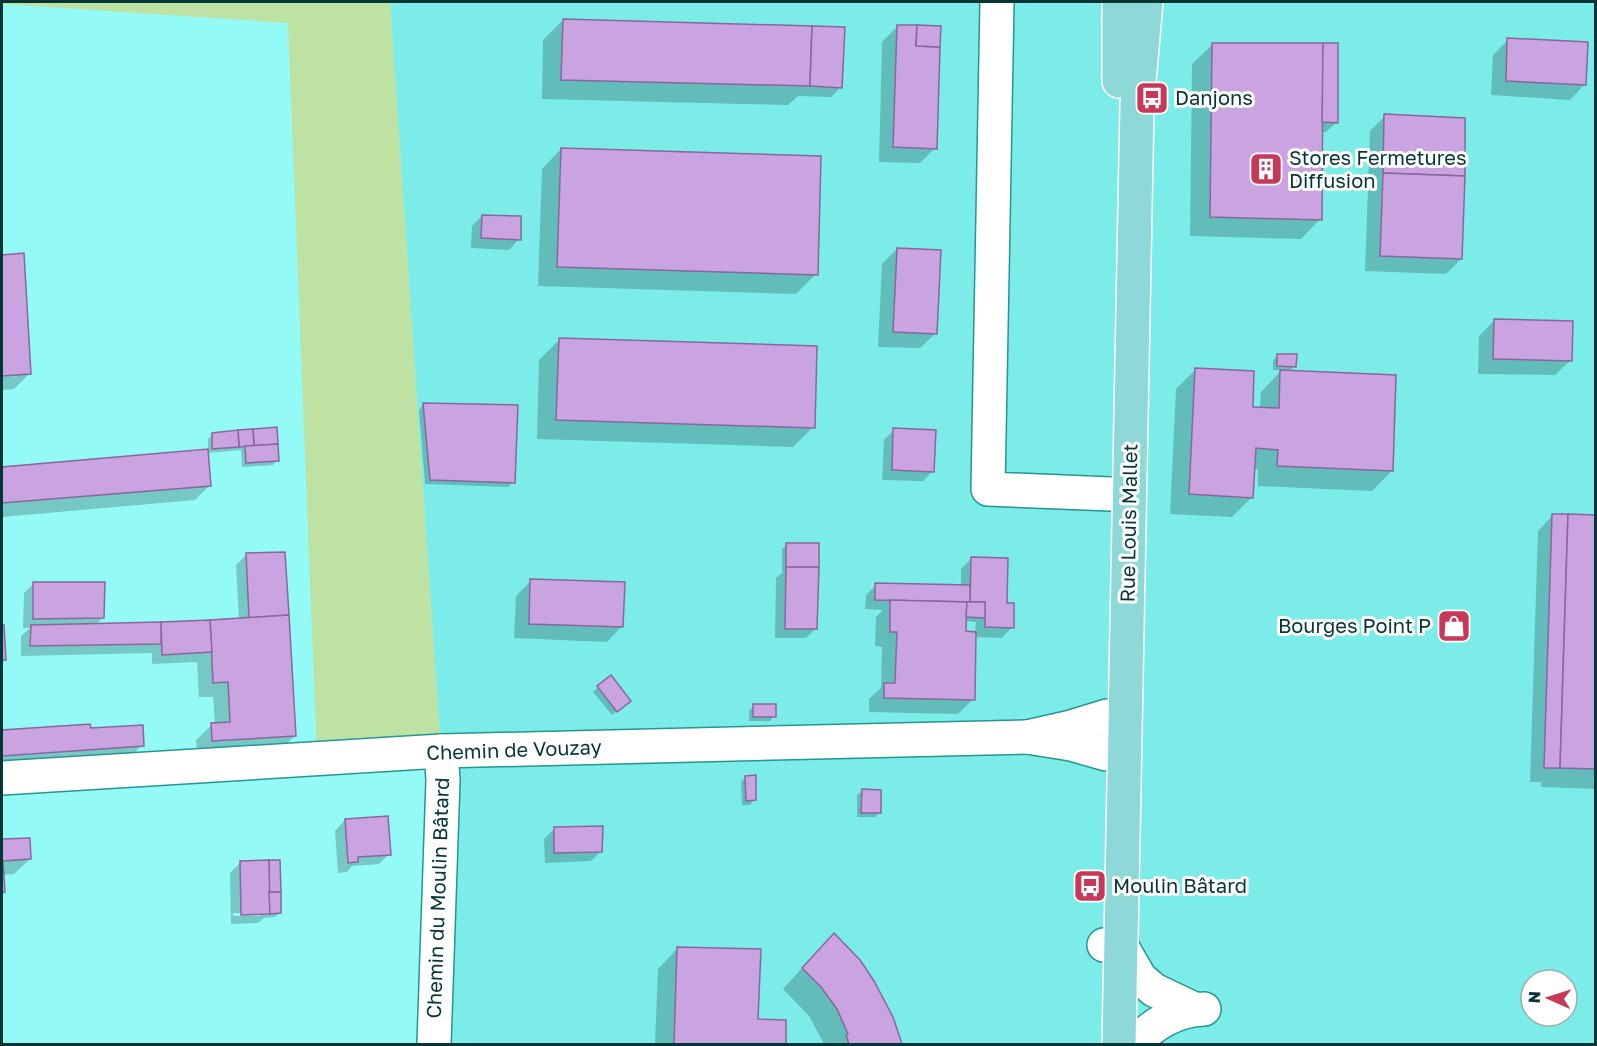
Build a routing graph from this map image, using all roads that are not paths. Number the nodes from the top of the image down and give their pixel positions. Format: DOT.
graph roads {
  1 [pos="997,2"];
  2 [pos="1119,2"];
  3 [pos="1146,2"];
  4 [pos="1111,494"];
  5 [pos="1113,736"];
  6 [pos="441,752"];
  7 [pos="2,778"];
  8 [pos="1112,945"];
  9 [pos="434,1044"];
  10 [pos="1102,1044"];
  11 [pos="1119,1044"];
  12 [pos="1133,1044"];
  1 -- 4 [label="street"];
  2 -- 4 [label="main road, Rue Louis Mallet"];
  3 -- 5 [label="main road, Rue Louis Mallet"];
  4 -- 5 [label="main road, Rue Louis Mallet"];
  5 -- 6 [label="street, Chemin de Vouzay"];
  5 -- 8 [label="main road, Rue Louis Mallet"];
  6 -- 7 [label="street, Chemin de Vouzay"];
  6 -- 9 [label="street, Chemin du Moulin Bâtard"];
  8 -- 10 [label="main road, Rue Louis Mallet"];
  8 -- 11 [label="main road, Rue Louis Mallet"];
  8 -- 12 [label="street"];
}
